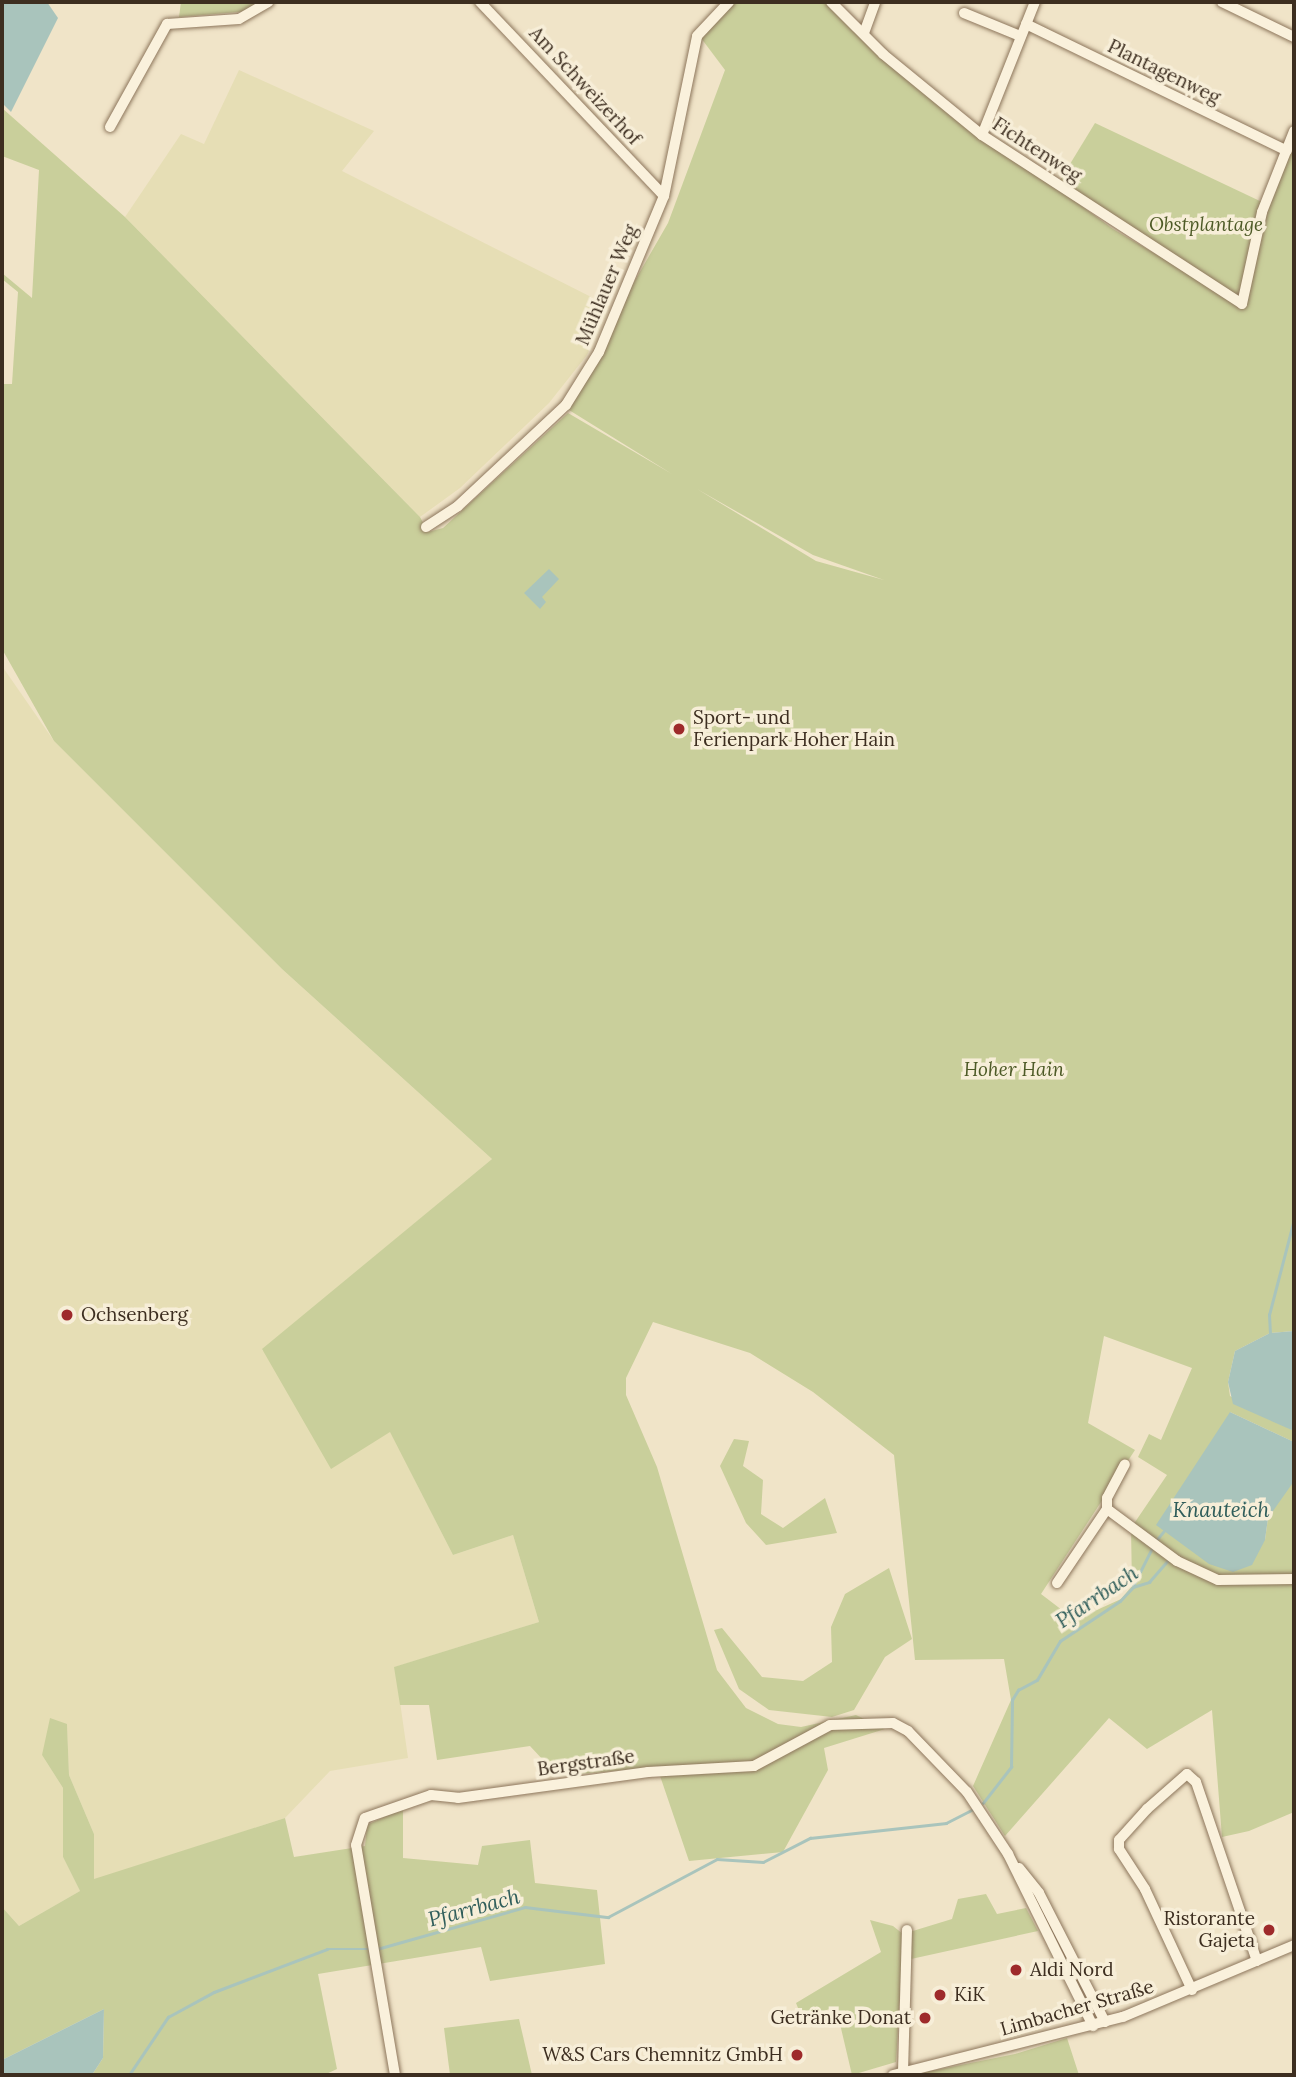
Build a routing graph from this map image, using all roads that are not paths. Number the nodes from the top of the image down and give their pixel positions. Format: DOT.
graph roads {
  1 [pos="268,2"];
  2 [pos="480,2"];
  3 [pos="729,2"];
  4 [pos="831,2"];
  5 [pos="875,2"];
  6 [pos="1035,2"];
  7 [pos="1222,2"];
  8 [pos="964,13"];
  9 [pos="1026,24"];
  10 [pos="864,33"];
  11 [pos="1020,36"];
  12 [pos="1294,37"];
  13 [pos="110,127"];
  14 [pos="1294,131"];
  15 [pos="982,135"];
  16 [pos="1287,151"];
  17 [pos="663,196"];
  18 [pos="426,527"];
  19 [pos="1125,1464"];
  20 [pos="1107,1509"];
  21 [pos="1294,1579"];
  22 [pos="1058,1583"];
  23 [pos="1008,1854"];
  24 [pos="907,1930"];
  25 [pos="1294,1945"];
  26 [pos="1257,1961"];
  27 [pos="1192,1990"];
  28 [pos="1105,2022"];
  29 [pos="1093,2026"];
  30 [pos="898,2074"];
  31 [pos="395,2075"];
  1 -- 13 [label="street"];
  2 -- 17 [label="street, Am Schweizerhof"];
  3 -- 17 [label="street, Mühlauer Weg"];
  4 -- 10 [label="street, Fichtenweg"];
  5 -- 10 [label="street"];
  6 -- 9 [label="street"];
  7 -- 12 [label="street"];
  8 -- 11 [label="street"];
  9 -- 11 [label="street"];
  9 -- 16 [label="street, Plantagenweg"];
  10 -- 15 [label="street, Fichtenweg"];
  11 -- 15 [label="street"];
  14 -- 16 [label="street"];
  15 -- 16 [label="street, Fichtenweg"];
  17 -- 18 [label="street, Mühlauer Weg"];
  19 -- 20 [label="street"];
  20 -- 21 [label="street"];
  20 -- 22 [label="street"];
  23 -- 28 [label="street, Bergstraße"];
  23 -- 29 [label="street, Bergstraße"];
  23 -- 31 [label="street, Bergstraße"];
  24 -- 30 [label="street, Limbacher Straße"];
  25 -- 26 [label="street, Limbacher Straße"];
  26 -- 27 [label="street, Limbacher Straße"];
  26 -- 27 [label="street"];
  27 -- 28 [label="street, Limbacher Straße"];
  28 -- 29 [label="street, Limbacher Straße"];
  29 -- 30 [label="street, Limbacher Straße"];
}
